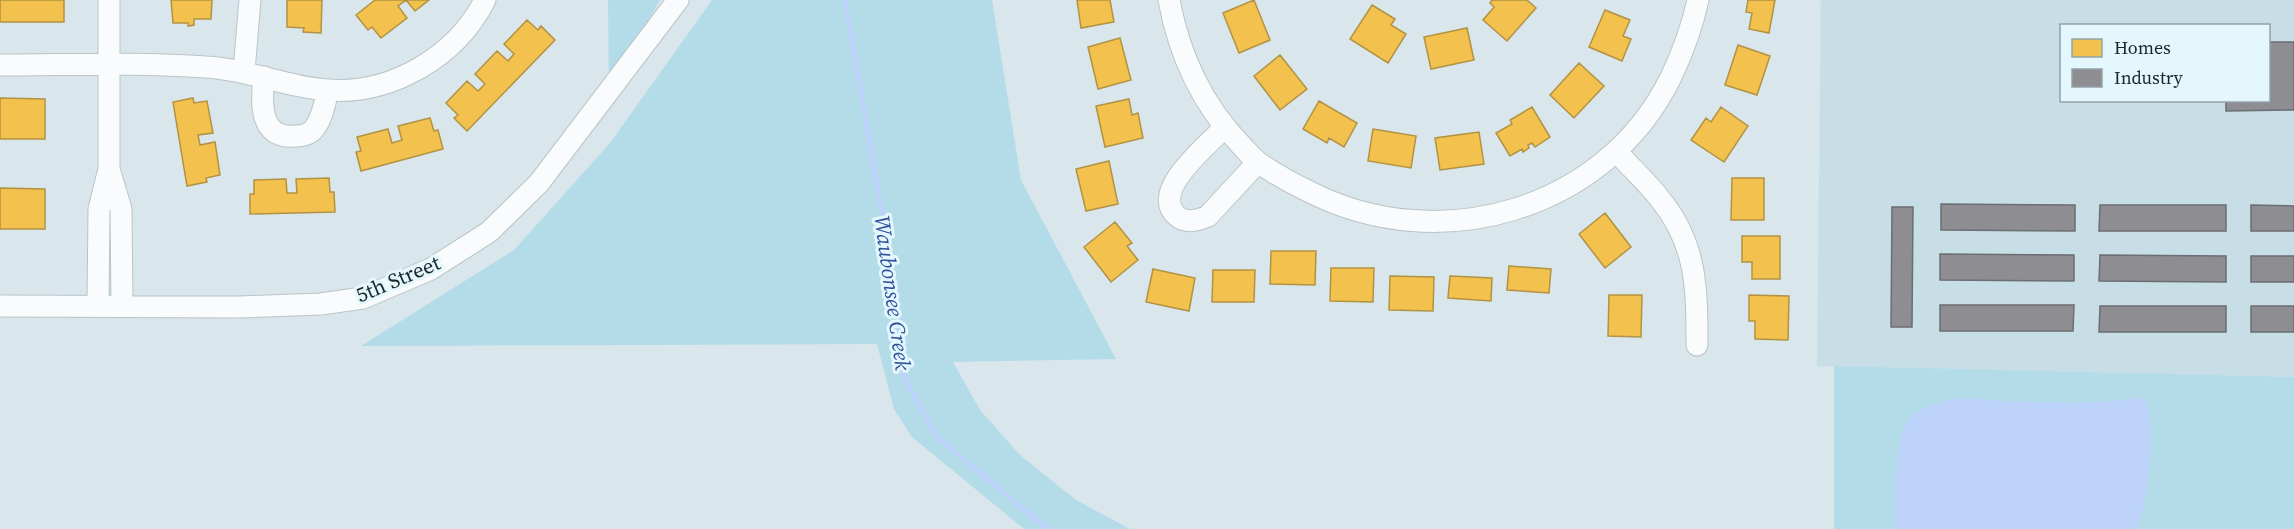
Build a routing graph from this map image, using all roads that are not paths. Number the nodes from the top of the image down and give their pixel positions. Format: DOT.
graph roads {
  1 [pos="109,0"];
  2 [pos="250,0"];
  3 [pos="485,0"];
  4 [pos="678,0"];
  5 [pos="1169,0"];
  6 [pos="1698,0"];
  7 [pos="0,65"];
  8 [pos="108,65"];
  9 [pos="244,71"];
  10 [pos="264,77"];
  11 [pos="328,90"];
  12 [pos="1225,128"];
  13 [pos="1616,151"];
  14 [pos="1258,162"];
  15 [pos="109,169"];
  16 [pos="0,306"];
  17 [pos="98,306"];
  18 [pos="122,306"];
  19 [pos="1697,345"];
  1 -- 8 [label="street"];
  2 -- 9 [label="street"];
  3 -- 11 [label="street"];
  4 -- 18 [label="street, 5th Street"];
  5 -- 12 [label="street"];
  6 -- 13 [label="street"];
  7 -- 8 [label="street"];
  8 -- 9 [label="street"];
  8 -- 15 [label="street"];
  9 -- 10 [label="street"];
  10 -- 11 [label="street"];
  10 -- 11 [label="street"];
  12 -- 14 [label="street"];
  12 -- 14 [label="street"];
  13 -- 14 [label="street"];
  13 -- 19 [label="street"];
  15 -- 17 [label="street"];
  15 -- 18 [label="street"];
  16 -- 17 [label="street, 5th Street"];
  17 -- 18 [label="street, 5th Street"];
}
